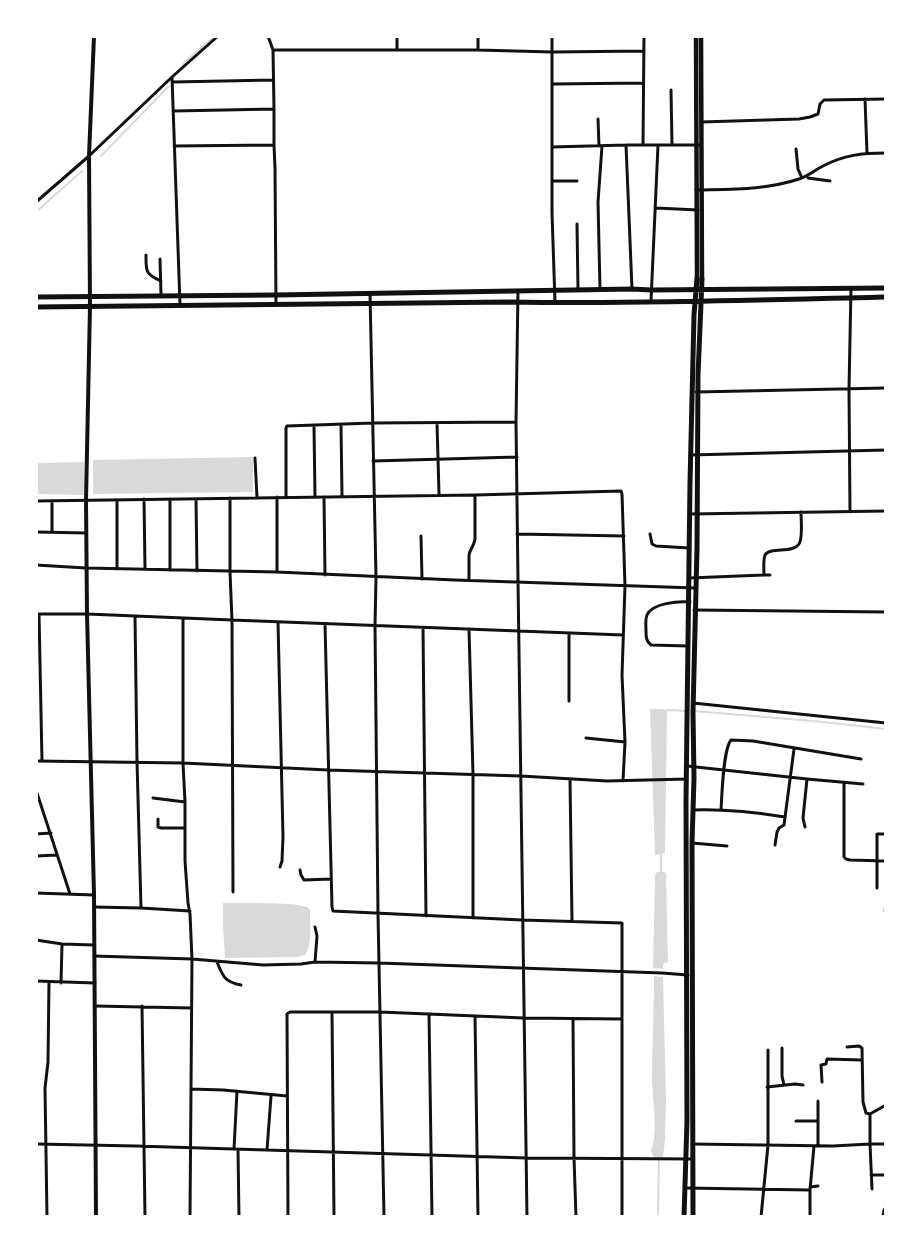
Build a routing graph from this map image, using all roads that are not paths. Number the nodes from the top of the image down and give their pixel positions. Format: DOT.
graph roads {
  1 [pos="94,36"];
  2 [pos="218,36"];
  3 [pos="268,36"];
  4 [pos="397,36"];
  5 [pos="478,36"];
  6 [pos="552,36"];
  7 [pos="644,36"];
  8 [pos="696,36"];
  9 [pos="701,36"];
  10 [pos="273,50"];
  11 [pos="397,50"];
  12 [pos="478,50"];
  13 [pos="644,51"];
  14 [pos="552,52"];
  15 [pos="173,79"];
  16 [pos="274,80"];
  17 [pos="643,83"];
  18 [pos="552,84"];
  19 [pos="671,90"];
  20 [pos="865,99"];
  21 [pos="886,99"];
  22 [pos="274,110"];
  23 [pos="174,111"];
  24 [pos="598,119"];
  25 [pos="702,122"];
  26 [pos="274,145"];
  27 [pos="626,145"];
  28 [pos="643,145"];
  29 [pos="658,145"];
  30 [pos="672,145"];
  31 [pos="699,145"];
  32 [pos="174,146"];
  33 [pos="601,146"];
  34 [pos="552,147"];
  35 [pos="796,149"];
  36 [pos="868,153"];
  37 [pos="886,153"];
  38 [pos="89,156"];
  39 [pos="802,178"];
  40 [pos="808,178"];
  41 [pos="552,181"];
  42 [pos="577,181"];
  43 [pos="830,181"];
  44 [pos="699,190"];
  45 [pos="36,202"];
  46 [pos="656,208"];
  47 [pos="699,210"];
  48 [pos="577,224"];
  49 [pos="146,255"];
  50 [pos="160,260"];
  51 [pos="699,278"];
  52 [pos="161,282"];
  53 [pos="851,288"];
  54 [pos="886,288"];
  55 [pos="632,289"];
  56 [pos="699,289"];
  57 [pos="578,290"];
  58 [pos="600,290"];
  59 [pos="651,290"];
  60 [pos="518,291"];
  61 [pos="555,291"];
  62 [pos="370,294"];
  63 [pos="276,295"];
  64 [pos="90,296"];
  65 [pos="161,296"];
  66 [pos="179,296"];
  67 [pos="36,297"];
  68 [pos="886,297"];
  69 [pos="851,298"];
  70 [pos="651,301"];
  71 [pos="698,301"];
  72 [pos="518,302"];
  73 [pos="555,303"];
  74 [pos="276,304"];
  75 [pos="370,304"];
  76 [pos="180,305"];
  77 [pos="90,306"];
  78 [pos="36,307"];
  79 [pos="886,388"];
  80 [pos="848,389"];
  81 [pos="692,392"];
  82 [pos="699,392"];
  83 [pos="516,422"];
  84 [pos="373,423"];
  85 [pos="437,423"];
  86 [pos="341,425"];
  87 [pos="314,426"];
  88 [pos="886,450"];
  89 [pos="848,451"];
  90 [pos="690,455"];
  91 [pos="698,455"];
  92 [pos="517,457"];
  93 [pos="255,458"];
  94 [pos="438,458"];
  95 [pos="373,461"];
  96 [pos="517,494"];
  97 [pos="439,495"];
  98 [pos="475,495"];
  99 [pos="342,496"];
  100 [pos="374,496"];
  101 [pos="277,497"];
  102 [pos="286,497"];
  103 [pos="315,497"];
  104 [pos="324,497"];
  105 [pos="230,498"];
  106 [pos="257,498"];
  107 [pos="170,499"];
  108 [pos="196,499"];
  109 [pos="86,500"];
  110 [pos="116,500"];
  111 [pos="144,500"];
  112 [pos="36,501"];
  113 [pos="52,501"];
  114 [pos="886,511"];
  115 [pos="801,512"];
  116 [pos="850,512"];
  117 [pos="690,514"];
  118 [pos="697,514"];
  119 [pos="36,532"];
  120 [pos="52,532"];
  121 [pos="86,533"];
  122 [pos="517,534"];
  123 [pos="650,534"];
  124 [pos="421,536"];
  125 [pos="624,536"];
  126 [pos="689,548"];
  127 [pos="36,565"];
  128 [pos="86,568"];
  129 [pos="117,569"];
  130 [pos="145,569"];
  131 [pos="170,570"];
  132 [pos="197,571"];
  133 [pos="230,572"];
  134 [pos="276,572"];
  135 [pos="770,574"];
  136 [pos="325,575"];
  137 [pos="764,575"];
  138 [pos="376,576"];
  139 [pos="696,577"];
  140 [pos="422,578"];
  141 [pos="689,578"];
  142 [pos="469,580"];
  143 [pos="518,581"];
  144 [pos="625,586"];
  145 [pos="689,588"];
  146 [pos="696,588"];
  147 [pos="689,602"];
  148 [pos="696,602"];
  149 [pos="689,610"];
  150 [pos="696,610"];
  151 [pos="886,612"];
  152 [pos="38,614"];
  153 [pos="87,614"];
  154 [pos="135,616"];
  155 [pos="183,618"];
  156 [pos="232,620"];
  157 [pos="278,622"];
  158 [pos="325,624"];
  159 [pos="375,626"];
  160 [pos="424,628"];
  161 [pos="469,629"];
  162 [pos="518,631"];
  163 [pos="569,633"];
  164 [pos="623,635"];
  165 [pos="688,646"];
  166 [pos="569,702"];
  167 [pos="691,708"];
  168 [pos="886,723"];
  169 [pos="586,738"];
  170 [pos="625,742"];
  171 [pos="794,749"];
  172 [pos="861,759"];
  173 [pos="36,761"];
  174 [pos="42,761"];
  175 [pos="90,761"];
  176 [pos="137,762"];
  177 [pos="183,763"];
  178 [pos="232,765"];
  179 [pos="690,766"];
  180 [pos="282,767"];
  181 [pos="724,769"];
  182 [pos="328,770"];
  183 [pos="377,771"];
  184 [pos="425,773"];
  185 [pos="473,774"];
  186 [pos="521,776"];
  187 [pos="790,777"];
  188 [pos="687,778"];
  189 [pos="570,779"];
  190 [pos="807,779"];
  191 [pos="623,781"];
  192 [pos="844,782"];
  193 [pos="863,784"];
  194 [pos="37,793"];
  195 [pos="153,798"];
  196 [pos="185,802"];
  197 [pos="693,810"];
  198 [pos="721,810"];
  199 [pos="785,818"];
  200 [pos="158,819"];
  201 [pos="805,827"];
  202 [pos="185,828"];
  203 [pos="51,833"];
  204 [pos="36,834"];
  205 [pos="886,834"];
  206 [pos="692,843"];
  207 [pos="775,845"];
  208 [pos="727,846"];
  209 [pos="57,855"];
  210 [pos="36,856"];
  211 [pos="878,861"];
  212 [pos="886,861"];
  213 [pos="280,867"];
  214 [pos="300,870"];
  215 [pos="331,879"];
  216 [pos="877,888"];
  217 [pos="233,892"];
  218 [pos="36,893"];
  219 [pos="70,894"];
  220 [pos="94,895"];
  221 [pos="94,907"];
  222 [pos="140,908"];
  223 [pos="190,911"];
  224 [pos="378,914"];
  225 [pos="426,916"];
  226 [pos="473,918"];
  227 [pos="522,920"];
  228 [pos="572,921"];
  229 [pos="315,926"];
  230 [pos="36,940"];
  231 [pos="62,944"];
  232 [pos="94,945"];
  233 [pos="94,956"];
  234 [pos="192,959"];
  235 [pos="217,962"];
  236 [pos="315,962"];
  237 [pos="379,963"];
  238 [pos="524,968"];
  239 [pos="622,972"];
  240 [pos="689,975"];
  241 [pos="36,981"];
  242 [pos="49,982"];
  243 [pos="61,982"];
  244 [pos="95,983"];
  245 [pos="241,985"];
  246 [pos="95,1006"];
  247 [pos="142,1006"];
  248 [pos="191,1008"];
  249 [pos="332,1012"];
  250 [pos="380,1012"];
  251 [pos="429,1014"];
  252 [pos="475,1016"];
  253 [pos="524,1018"];
  254 [pos="573,1019"];
  255 [pos="622,1019"];
  256 [pos="847,1047"];
  257 [pos="782,1048"];
  258 [pos="768,1050"];
  259 [pos="862,1060"];
  260 [pos="822,1082"];
  261 [pos="784,1085"];
  262 [pos="803,1085"];
  263 [pos="767,1087"];
  264 [pos="191,1089"];
  265 [pos="237,1091"];
  266 [pos="271,1096"];
  267 [pos="287,1096"];
  268 [pos="818,1101"];
  269 [pos="886,1104"];
  270 [pos="870,1114"];
  271 [pos="796,1121"];
  272 [pos="818,1121"];
  273 [pos="36,1144"];
  274 [pos="46,1144"];
  275 [pos="686,1144"];
  276 [pos="693,1144"];
  277 [pos="870,1144"];
  278 [pos="886,1144"];
  279 [pos="96,1145"];
  280 [pos="768,1145"];
  281 [pos="144,1146"];
  282 [pos="816,1146"];
  283 [pos="190,1148"];
  284 [pos="236,1149"];
  285 [pos="267,1150"];
  286 [pos="287,1150"];
  287 [pos="333,1152"];
  288 [pos="383,1154"];
  289 [pos="431,1155"];
  290 [pos="478,1157"];
  291 [pos="527,1158"];
  292 [pos="574,1158"];
  293 [pos="622,1158"];
  294 [pos="693,1159"];
  295 [pos="685,1160"];
  296 [pos="871,1175"];
  297 [pos="886,1175"];
  298 [pos="818,1186"];
  299 [pos="685,1188"];
  300 [pos="693,1188"];
  301 [pos="764,1188"];
  302 [pos="810,1188"];
  303 [pos="872,1189"];
  304 [pos="886,1207"];
  305 [pos="47,1217"];
  306 [pos="96,1217"];
  307 [pos="145,1217"];
  308 [pos="190,1217"];
  309 [pos="239,1217"];
  310 [pos="288,1217"];
  311 [pos="334,1217"];
  312 [pos="384,1217"];
  313 [pos="432,1217"];
  314 [pos="478,1217"];
  315 [pos="527,1217"];
  316 [pos="576,1217"];
  317 [pos="622,1217"];
  318 [pos="684,1217"];
  319 [pos="693,1217"];
  320 [pos="761,1217"];
  321 [pos="810,1217"];
  322 [pos="883,1217"];
  1 -- 38 [label="street"];
  2 -- 15 [label="street"];
  3 -- 10 [label="street"];
  4 -- 11 [label="street"];
  5 -- 12 [label="street"];
  6 -- 14 [label="street"];
  7 -- 13 [label="street"];
  8 -- 31 [label="main road"];
  9 -- 25 [label="main road"];
  10 -- 11 [label="street"];
  10 -- 16 [label="street"];
  11 -- 12 [label="street"];
  12 -- 14 [label="street"];
  13 -- 14 [label="street"];
  13 -- 17 [label="street"];
  14 -- 18 [label="street"];
  15 -- 16 [label="street"];
  15 -- 23 [label="street"];
  15 -- 38 [label="street"];
  16 -- 22 [label="street"];
  17 -- 18 [label="street"];
  17 -- 28 [label="street"];
  18 -- 34 [label="street"];
  19 -- 30 [label="street"];
  20 -- 21 [label="street"];
  20 -- 25 [label="street"];
  20 -- 36 [label="street"];
  22 -- 23 [label="street"];
  22 -- 26 [label="street"];
  23 -- 32 [label="street"];
  24 -- 33 [label="street"];
  25 -- 31 [label="main road"];
  26 -- 32 [label="street"];
  26 -- 63 [label="street"];
  27 -- 28 [label="street"];
  27 -- 33 [label="street"];
  27 -- 55 [label="street"];
  28 -- 29 [label="street"];
  29 -- 30 [label="street"];
  29 -- 46 [label="street"];
  30 -- 31 [label="street"];
  31 -- 44 [label="main road"];
  32 -- 66 [label="street"];
  33 -- 34 [label="street"];
  33 -- 58 [label="street"];
  34 -- 41 [label="street"];
  35 -- 39 [label="street"];
  36 -- 37 [label="street"];
  36 -- 39 [label="street"];
  38 -- 45 [label="street"];
  38 -- 64 [label="street"];
  39 -- 44 [label="street"];
  40 -- 43 [label="street"];
  41 -- 42 [label="street"];
  41 -- 61 [label="street"];
  44 -- 47 [label="main road"];
  46 -- 47 [label="street"];
  46 -- 59 [label="street"];
  47 -- 51 [label="main road"];
  48 -- 57 [label="street"];
  49 -- 52 [label="street"];
  50 -- 52 [label="street"];
  51 -- 56 [label="main road"];
  52 -- 65 [label="street"];
  53 -- 54 [label="main road"];
  53 -- 56 [label="main road"];
  53 -- 69 [label="street"];
  55 -- 58 [label="main road"];
  55 -- 59 [label="main road"];
  56 -- 59 [label="main road"];
  56 -- 71 [label="main road"];
  57 -- 58 [label="main road"];
  57 -- 61 [label="main road"];
  59 -- 70 [label="street"];
  60 -- 61 [label="main road"];
  60 -- 62 [label="main road"];
  60 -- 72 [label="street"];
  61 -- 73 [label="street"];
  62 -- 63 [label="main road"];
  62 -- 75 [label="street"];
  63 -- 66 [label="main road"];
  63 -- 74 [label="street"];
  64 -- 65 [label="main road"];
  64 -- 67 [label="main road"];
  64 -- 77 [label="street"];
  65 -- 66 [label="main road"];
  66 -- 76 [label="street"];
  68 -- 69 [label="main road"];
  69 -- 71 [label="main road"];
  69 -- 80 [label="street"];
  70 -- 71 [label="main road"];
  70 -- 73 [label="main road"];
  71 -- 81 [label="main road"];
  71 -- 82 [label="main road"];
  72 -- 73 [label="main road"];
  72 -- 75 [label="main road"];
  72 -- 83 [label="street"];
  74 -- 75 [label="main road"];
  74 -- 76 [label="main road"];
  75 -- 84 [label="street"];
  76 -- 77 [label="main road"];
  77 -- 78 [label="main road"];
  77 -- 109 [label="street"];
  79 -- 80 [label="street"];
  80 -- 82 [label="street"];
  80 -- 89 [label="street"];
  81 -- 82 [label="street"];
  81 -- 90 [label="main road"];
  82 -- 91 [label="main road"];
  83 -- 85 [label="street"];
  83 -- 92 [label="street"];
  84 -- 85 [label="street"];
  84 -- 86 [label="street"];
  84 -- 95 [label="street"];
  85 -- 94 [label="street"];
  86 -- 87 [label="street"];
  86 -- 99 [label="street"];
  87 -- 102 [label="street"];
  87 -- 103 [label="street"];
  88 -- 89 [label="street"];
  89 -- 91 [label="street"];
  89 -- 116 [label="street"];
  90 -- 91 [label="street"];
  90 -- 117 [label="main road"];
  91 -- 118 [label="main road"];
  92 -- 94 [label="street"];
  92 -- 96 [label="street"];
  93 -- 106 [label="street"];
  94 -- 95 [label="street"];
  94 -- 97 [label="street"];
  95 -- 100 [label="street"];
  96 -- 98 [label="street"];
  96 -- 122 [label="street"];
  96 -- 125 [label="street"];
  97 -- 98 [label="street"];
  97 -- 100 [label="street"];
  98 -- 142 [label="street"];
  99 -- 100 [label="street"];
  99 -- 104 [label="street"];
  100 -- 138 [label="street"];
  101 -- 102 [label="street"];
  101 -- 106 [label="street"];
  101 -- 134 [label="street"];
  102 -- 103 [label="street"];
  103 -- 104 [label="street"];
  104 -- 136 [label="street"];
  105 -- 106 [label="street"];
  105 -- 108 [label="street"];
  105 -- 133 [label="street"];
  107 -- 108 [label="street"];
  107 -- 111 [label="street"];
  107 -- 131 [label="street"];
  108 -- 132 [label="street"];
  109 -- 110 [label="street"];
  109 -- 113 [label="street"];
  109 -- 121 [label="street"];
  110 -- 111 [label="street"];
  110 -- 129 [label="street"];
  111 -- 130 [label="street"];
  112 -- 113 [label="street"];
  113 -- 120 [label="street"];
  114 -- 116 [label="street"];
  115 -- 116 [label="street"];
  115 -- 118 [label="street"];
  115 -- 137 [label="street"];
  117 -- 118 [label="street"];
  117 -- 126 [label="main road"];
  118 -- 139 [label="main road"];
  119 -- 120 [label="street"];
  120 -- 121 [label="street"];
  121 -- 128 [label="street"];
  122 -- 125 [label="street"];
  122 -- 143 [label="street"];
  123 -- 126 [label="street"];
  124 -- 140 [label="street"];
  125 -- 144 [label="street"];
  126 -- 141 [label="main road"];
  127 -- 128 [label="street"];
  128 -- 129 [label="street"];
  128 -- 153 [label="street"];
  129 -- 130 [label="street"];
  130 -- 131 [label="street"];
  131 -- 132 [label="street"];
  132 -- 133 [label="street"];
  133 -- 134 [label="street"];
  133 -- 156 [label="street"];
  134 -- 136 [label="street"];
  135 -- 137 [label="street"];
  136 -- 138 [label="street"];
  137 -- 139 [label="street"];
  138 -- 140 [label="street"];
  138 -- 159 [label="street"];
  139 -- 141 [label="street"];
  139 -- 146 [label="main road"];
  140 -- 142 [label="street"];
  141 -- 145 [label="main road"];
  142 -- 143 [label="street"];
  143 -- 144 [label="street"];
  143 -- 162 [label="street"];
  144 -- 145 [label="street"];
  144 -- 164 [label="street"];
  145 -- 146 [label="street"];
  145 -- 147 [label="main road"];
  146 -- 148 [label="main road"];
  147 -- 148 [label="street"];
  147 -- 149 [label="main road"];
  147 -- 165 [label="street"];
  148 -- 150 [label="main road"];
  149 -- 150 [label="street"];
  149 -- 165 [label="main road"];
  150 -- 151 [label="street"];
  150 -- 167 [label="main road"];
  152 -- 153 [label="street"];
  152 -- 174 [label="street"];
  153 -- 154 [label="street"];
  153 -- 175 [label="street"];
  154 -- 155 [label="street"];
  154 -- 176 [label="street"];
  155 -- 156 [label="street"];
  155 -- 177 [label="street"];
  156 -- 157 [label="street"];
  156 -- 178 [label="street"];
  157 -- 158 [label="street"];
  157 -- 180 [label="street"];
  158 -- 159 [label="street"];
  158 -- 182 [label="street"];
  159 -- 160 [label="street"];
  159 -- 183 [label="street"];
  160 -- 161 [label="street"];
  160 -- 184 [label="street"];
  161 -- 162 [label="street"];
  161 -- 185 [label="street"];
  162 -- 163 [label="street"];
  162 -- 186 [label="street"];
  163 -- 164 [label="street"];
  163 -- 166 [label="street"];
  164 -- 170 [label="street"];
  165 -- 167 [label="main road"];
  167 -- 168 [label="street"];
  167 -- 179 [label="main road"];
  169 -- 170 [label="street"];
  170 -- 191 [label="street"];
  171 -- 172 [label="street"];
  171 -- 181 [label="street"];
  171 -- 187 [label="street"];
  173 -- 174 [label="street"];
  174 -- 175 [label="street"];
  175 -- 176 [label="street"];
  175 -- 220 [label="street"];
  176 -- 177 [label="street"];
  176 -- 222 [label="street"];
  177 -- 178 [label="street"];
  177 -- 196 [label="street"];
  178 -- 180 [label="street"];
  178 -- 217 [label="street"];
  179 -- 181 [label="street"];
  179 -- 188 [label="main road"];
  179 -- 197 [label="main road"];
  180 -- 182 [label="street"];
  180 -- 213 [label="street"];
  181 -- 187 [label="street"];
  181 -- 198 [label="street"];
  182 -- 183 [label="street"];
  182 -- 215 [label="street"];
  183 -- 184 [label="street"];
  183 -- 224 [label="street"];
  184 -- 185 [label="street"];
  184 -- 225 [label="street"];
  185 -- 186 [label="street"];
  185 -- 226 [label="street"];
  186 -- 189 [label="street"];
  186 -- 227 [label="street"];
  187 -- 190 [label="street"];
  187 -- 199 [label="street"];
  188 -- 191 [label="street"];
  188 -- 240 [label="main road"];
  189 -- 191 [label="street"];
  189 -- 228 [label="street"];
  190 -- 192 [label="street"];
  190 -- 201 [label="street"];
  192 -- 193 [label="street"];
  192 -- 211 [label="street"];
  194 -- 203 [label="street"];
  195 -- 196 [label="street"];
  196 -- 202 [label="street"];
  197 -- 198 [label="street"];
  197 -- 206 [label="main road"];
  198 -- 199 [label="street"];
  199 -- 207 [label="street"];
  200 -- 202 [label="street"];
  202 -- 223 [label="street"];
  203 -- 204 [label="street"];
  203 -- 209 [label="street"];
  205 -- 211 [label="street"];
  206 -- 208 [label="street"];
  206 -- 240 [label="main road"];
  209 -- 210 [label="street"];
  209 -- 219 [label="street"];
  211 -- 212 [label="street"];
  211 -- 216 [label="street"];
  214 -- 215 [label="street"];
  215 -- 224 [label="street"];
  218 -- 219 [label="street"];
  219 -- 220 [label="street"];
  220 -- 221 [label="street"];
  221 -- 222 [label="street"];
  221 -- 232 [label="street"];
  222 -- 223 [label="street"];
  223 -- 234 [label="street"];
  224 -- 225 [label="street"];
  224 -- 237 [label="street"];
  225 -- 226 [label="street"];
  226 -- 227 [label="street"];
  227 -- 228 [label="street"];
  227 -- 238 [label="street"];
  228 -- 239 [label="street"];
  229 -- 236 [label="street"];
  230 -- 231 [label="street"];
  231 -- 232 [label="street"];
  231 -- 243 [label="street"];
  232 -- 233 [label="street"];
  233 -- 234 [label="street"];
  233 -- 244 [label="street"];
  234 -- 235 [label="street"];
  234 -- 248 [label="street"];
  235 -- 236 [label="street"];
  235 -- 245 [label="street"];
  236 -- 237 [label="street"];
  237 -- 238 [label="street"];
  237 -- 250 [label="street"];
  238 -- 239 [label="street"];
  238 -- 253 [label="street"];
  239 -- 240 [label="street"];
  239 -- 255 [label="street"];
  240 -- 275 [label="main road"];
  240 -- 276 [label="main road"];
  241 -- 242 [label="street"];
  242 -- 243 [label="street"];
  242 -- 274 [label="street"];
  243 -- 244 [label="street"];
  244 -- 246 [label="street"];
  246 -- 247 [label="street"];
  246 -- 279 [label="street"];
  247 -- 248 [label="street"];
  247 -- 281 [label="street"];
  248 -- 264 [label="street"];
  249 -- 250 [label="street"];
  249 -- 267 [label="street"];
  249 -- 287 [label="street"];
  250 -- 251 [label="street"];
  250 -- 288 [label="street"];
  251 -- 252 [label="street"];
  251 -- 289 [label="street"];
  252 -- 253 [label="street"];
  252 -- 290 [label="street"];
  253 -- 254 [label="street"];
  253 -- 291 [label="street"];
  254 -- 255 [label="street"];
  254 -- 292 [label="street"];
  255 -- 293 [label="street"];
  256 -- 259 [label="street"];
  257 -- 261 [label="street"];
  258 -- 263 [label="street"];
  259 -- 260 [label="street"];
  259 -- 270 [label="street"];
  261 -- 262 [label="street"];
  261 -- 263 [label="street"];
  263 -- 280 [label="street"];
  264 -- 265 [label="street"];
  264 -- 283 [label="street"];
  265 -- 266 [label="street"];
  265 -- 284 [label="street"];
  266 -- 267 [label="street"];
  266 -- 285 [label="street"];
  267 -- 286 [label="street"];
  268 -- 272 [label="street"];
  269 -- 270 [label="street"];
  270 -- 277 [label="street"];
  271 -- 272 [label="street"];
  272 -- 282 [label="street"];
  273 -- 274 [label="street"];
  274 -- 279 [label="street"];
  274 -- 305 [label="street"];
  275 -- 276 [label="street"];
  275 -- 295 [label="main road"];
  276 -- 280 [label="street"];
  276 -- 294 [label="main road"];
  277 -- 278 [label="street"];
  277 -- 282 [label="street"];
  277 -- 296 [label="street"];
  279 -- 281 [label="street"];
  279 -- 306 [label="street"];
  280 -- 282 [label="street"];
  280 -- 301 [label="street"];
  281 -- 283 [label="street"];
  281 -- 307 [label="street"];
  282 -- 302 [label="street"];
  283 -- 284 [label="street"];
  283 -- 308 [label="street"];
  284 -- 285 [label="street"];
  284 -- 309 [label="street"];
  285 -- 286 [label="street"];
  286 -- 287 [label="street"];
  286 -- 310 [label="street"];
  287 -- 288 [label="street"];
  287 -- 311 [label="street"];
  288 -- 289 [label="street"];
  288 -- 312 [label="street"];
  289 -- 290 [label="street"];
  289 -- 313 [label="street"];
  290 -- 291 [label="street"];
  290 -- 314 [label="street"];
  291 -- 292 [label="street"];
  291 -- 315 [label="street"];
  292 -- 293 [label="street"];
  292 -- 316 [label="street"];
  293 -- 295 [label="street"];
  293 -- 317 [label="street"];
  294 -- 295 [label="street"];
  294 -- 300 [label="main road"];
  295 -- 299 [label="main road"];
  296 -- 297 [label="street"];
  296 -- 303 [label="street"];
  298 -- 302 [label="street"];
  299 -- 300 [label="street"];
  299 -- 318 [label="main road"];
  300 -- 301 [label="street"];
  300 -- 319 [label="main road"];
  301 -- 302 [label="street"];
  301 -- 320 [label="street"];
  302 -- 321 [label="street"];
  304 -- 322 [label="street"];
}
